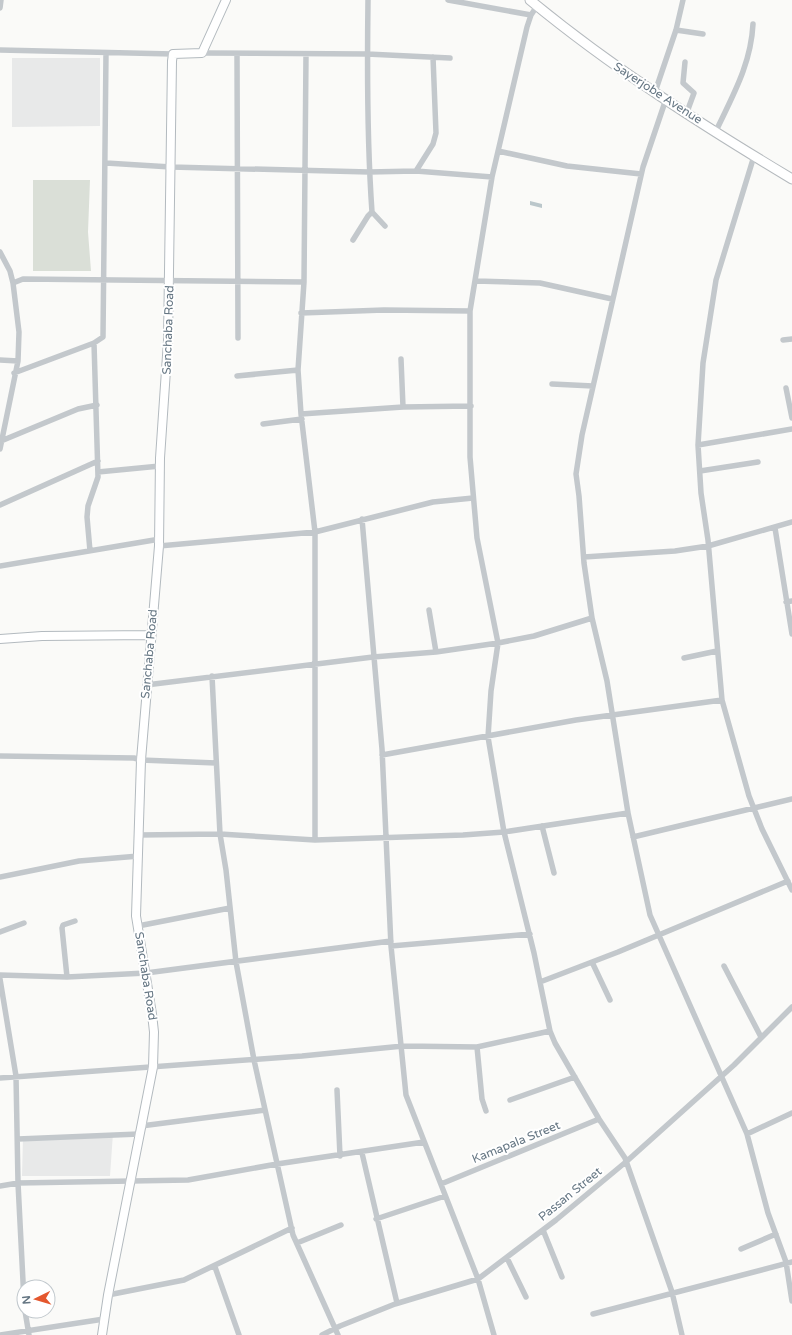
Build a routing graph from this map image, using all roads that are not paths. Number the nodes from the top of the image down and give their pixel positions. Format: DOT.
graph roads {
  1 [pos="1,0"];
  2 [pos="226,0"];
  3 [pos="368,0"];
  4 [pos="448,0"];
  5 [pos="682,0"];
  6 [pos="532,2"];
  7 [pos="0,8"];
  8 [pos="531,15"];
  9 [pos="753,24"];
  10 [pos="676,30"];
  11 [pos="703,34"];
  12 [pos="0,50"];
  13 [pos="106,53"];
  14 [pos="173,54"];
  15 [pos="202,54"];
  16 [pos="237,54"];
  17 [pos="367,54"];
  18 [pos="306,55"];
  19 [pos="433,57"];
  20 [pos="450,58"];
  21 [pos="684,62"];
  22 [pos="655,92"];
  23 [pos="666,99"];
  24 [pos="687,112"];
  25 [pos="716,131"];
  26 [pos="498,151"];
  27 [pos="754,156"];
  28 [pos="106,163"];
  29 [pos="171,167"];
  30 [pos="237,168"];
  31 [pos="304,170"];
  32 [pos="416,171"];
  33 [pos="370,172"];
  34 [pos="641,174"];
  35 [pos="492,177"];
  36 [pos="792,178"];
  37 [pos="372,212"];
  38 [pos="385,226"];
  39 [pos="353,240"];
  40 [pos="0,252"];
  41 [pos="105,281"];
  42 [pos="170,281"];
  43 [pos="239,281"];
  44 [pos="476,281"];
  45 [pos="304,282"];
  46 [pos="13,283"];
  47 [pos="612,299"];
  48 [pos="470,311"];
  49 [pos="301,313"];
  50 [pos="238,338"];
  51 [pos="792,339"];
  52 [pos="783,340"];
  53 [pos="94,343"];
  54 [pos="401,359"];
  55 [pos="0,360"];
  56 [pos="18,361"];
  57 [pos="298,370"];
  58 [pos="14,373"];
  59 [pos="237,376"];
  60 [pos="552,384"];
  61 [pos="593,386"];
  62 [pos="786,388"];
  63 [pos="97,405"];
  64 [pos="471,406"];
  65 [pos="403,407"];
  66 [pos="302,417"];
  67 [pos="792,418"];
  68 [pos="263,424"];
  69 [pos="792,429"];
  70 [pos="1,441"];
  71 [pos="698,445"];
  72 [pos="0,449"];
  73 [pos="98,461"];
  74 [pos="758,462"];
  75 [pos="160,466"];
  76 [pos="700,471"];
  77 [pos="98,472"];
  78 [pos="473,498"];
  79 [pos="0,505"];
  80 [pos="362,519"];
  81 [pos="792,522"];
  82 [pos="775,528"];
  83 [pos="315,532"];
  84 [pos="160,543"];
  85 [pos="708,546"];
  86 [pos="90,551"];
  87 [pos="584,557"];
  88 [pos="0,566"];
  89 [pos="792,601"];
  90 [pos="786,602"];
  91 [pos="429,610"];
  92 [pos="592,618"];
  93 [pos="792,634"];
  94 [pos="150,635"];
  95 [pos="0,638"];
  96 [pos="498,643"];
  97 [pos="717,651"];
  98 [pos="436,652"];
  99 [pos="373,657"];
  100 [pos="684,658"];
  101 [pos="315,664"];
  102 [pos="212,676"];
  103 [pos="146,685"];
  104 [pos="722,700"];
  105 [pos="613,716"];
  106 [pos="488,737"];
  107 [pos="382,755"];
  108 [pos="0,756"];
  109 [pos="141,760"];
  110 [pos="216,763"];
  111 [pos="792,799"];
  112 [pos="753,807"];
  113 [pos="628,813"];
  114 [pos="542,826"];
  115 [pos="504,832"];
  116 [pos="220,834"];
  117 [pos="139,835"];
  118 [pos="633,837"];
  119 [pos="386,838"];
  120 [pos="315,840"];
  121 [pos="139,856"];
  122 [pos="554,873"];
  123 [pos="0,877"];
  124 [pos="788,881"];
  125 [pos="792,890"];
  126 [pos="230,908"];
  127 [pos="75,921"];
  128 [pos="24,923"];
  129 [pos="138,926"];
  130 [pos="0,932"];
  131 [pos="530,934"];
  132 [pos="659,935"];
  133 [pos="391,944"];
  134 [pos="236,962"];
  135 [pos="592,962"];
  136 [pos="724,966"];
  137 [pos="146,973"];
  138 [pos="0,975"];
  139 [pos="67,977"];
  140 [pos="0,979"];
  141 [pos="540,982"];
  142 [pos="610,1000"];
  143 [pos="792,1007"];
  144 [pos="550,1031"];
  145 [pos="761,1037"];
  146 [pos="403,1046"];
  147 [pos="477,1048"];
  148 [pos="254,1060"];
  149 [pos="153,1067"];
  150 [pos="722,1075"];
  151 [pos="16,1076"];
  152 [pos="575,1077"];
  153 [pos="0,1078"];
  154 [pos="337,1090"];
  155 [pos="510,1100"];
  156 [pos="265,1110"];
  157 [pos="486,1111"];
  158 [pos="792,1113"];
  159 [pos="141,1126"];
  160 [pos="139,1134"];
  161 [pos="747,1134"];
  162 [pos="18,1139"];
  163 [pos="424,1142"];
  164 [pos="619,1149"];
  165 [pos="362,1152"];
  166 [pos="340,1156"];
  167 [pos="627,1160"];
  168 [pos="276,1164"];
  169 [pos="131,1181"];
  170 [pos="18,1183"];
  171 [pos="441,1184"];
  172 [pos="0,1186"];
  173 [pos="445,1196"];
  174 [pos="376,1219"];
  175 [pos="341,1225"];
  176 [pos="292,1228"];
  177 [pos="543,1230"];
  178 [pos="776,1234"];
  179 [pos="297,1243"];
  180 [pos="741,1249"];
  181 [pos="507,1258"];
  182 [pos="789,1262"];
  183 [pos="215,1267"];
  184 [pos="562,1277"];
  185 [pos="23,1279"];
  186 [pos="478,1279"];
  187 [pos="672,1292"];
  188 [pos="108,1295"];
  189 [pos="526,1297"];
  190 [pos="792,1301"];
  191 [pos="397,1303"];
  192 [pos="593,1314"];
  193 [pos="26,1319"];
  194 [pos="104,1319"];
  195 [pos="334,1329"];
  196 [pos="28,1333"];
  197 [pos="0,1335"];
  198 [pos="102,1335"];
  199 [pos="239,1335"];
  200 [pos="322,1335"];
  201 [pos="338,1335"];
  202 [pos="494,1335"];
  203 [pos="682,1335"];
  1 -- 7 [label="street"];
  2 -- 15 [label="street"];
  3 -- 17 [label="street"];
  4 -- 8 [label="street"];
  5 -- 10 [label="street"];
  6 -- 8 [label="street"];
  6 -- 22 [label="main road, Sayerjobe Avenue"];
  8 -- 26 [label="street"];
  9 -- 25 [label="street"];
  10 -- 11 [label="street"];
  10 -- 22 [label="street"];
  12 -- 13 [label="street"];
  13 -- 14 [label="street"];
  13 -- 28 [label="street"];
  14 -- 15 [label="street"];
  14 -- 29 [label="street, Sanchaba Road"];
  15 -- 16 [label="street"];
  16 -- 18 [label="street"];
  16 -- 30 [label="street"];
  17 -- 18 [label="street"];
  17 -- 19 [label="street"];
  17 -- 33 [label="street"];
  18 -- 31 [label="street"];
  19 -- 20 [label="street"];
  19 -- 32 [label="street"];
  21 -- 24 [label="street"];
  22 -- 23 [label="main road, Sayerjobe Avenue"];
  23 -- 24 [label="main road, Sayerjobe Avenue"];
  23 -- 34 [label="street"];
  24 -- 25 [label="main road, Sayerjobe Avenue"];
  25 -- 27 [label="main road, Sayerjobe Avenue"];
  26 -- 34 [label="street"];
  26 -- 35 [label="street"];
  27 -- 36 [label="main road, Sayerjobe Avenue"];
  27 -- 71 [label="street"];
  28 -- 29 [label="street"];
  28 -- 41 [label="street"];
  29 -- 30 [label="street"];
  29 -- 42 [label="street, Sanchaba Road"];
  30 -- 31 [label="street"];
  30 -- 43 [label="street"];
  31 -- 33 [label="street"];
  31 -- 45 [label="street"];
  32 -- 33 [label="street"];
  32 -- 35 [label="street"];
  33 -- 37 [label="street"];
  34 -- 47 [label="street"];
  35 -- 44 [label="street"];
  37 -- 38 [label="street"];
  37 -- 39 [label="street"];
  40 -- 46 [label="street"];
  41 -- 42 [label="street"];
  41 -- 46 [label="street"];
  41 -- 53 [label="street"];
  42 -- 43 [label="street"];
  42 -- 75 [label="street, Sanchaba Road"];
  43 -- 45 [label="street"];
  43 -- 50 [label="street"];
  44 -- 47 [label="street"];
  44 -- 48 [label="street"];
  45 -- 49 [label="street"];
  46 -- 56 [label="street"];
  47 -- 61 [label="street"];
  48 -- 49 [label="street"];
  48 -- 64 [label="street"];
  49 -- 57 [label="street"];
  51 -- 52 [label="street"];
  53 -- 58 [label="street"];
  53 -- 63 [label="street"];
  54 -- 65 [label="street"];
  55 -- 56 [label="street"];
  56 -- 58 [label="street"];
  57 -- 59 [label="street"];
  57 -- 66 [label="street"];
  58 -- 70 [label="street"];
  60 -- 61 [label="street"];
  61 -- 87 [label="street"];
  62 -- 67 [label="street"];
  63 -- 70 [label="street"];
  63 -- 73 [label="street"];
  64 -- 65 [label="street"];
  64 -- 78 [label="street"];
  65 -- 66 [label="street"];
  66 -- 68 [label="street"];
  66 -- 83 [label="street"];
  69 -- 71 [label="street"];
  70 -- 72 [label="street"];
  71 -- 76 [label="street"];
  73 -- 77 [label="street"];
  73 -- 79 [label="street"];
  74 -- 76 [label="street"];
  75 -- 77 [label="street"];
  75 -- 84 [label="street, Sanchaba Road"];
  76 -- 85 [label="street"];
  77 -- 86 [label="street"];
  78 -- 80 [label="street"];
  78 -- 96 [label="street"];
  80 -- 83 [label="street"];
  80 -- 99 [label="street"];
  81 -- 82 [label="street"];
  82 -- 85 [label="street"];
  82 -- 90 [label="street"];
  83 -- 84 [label="street"];
  83 -- 101 [label="street"];
  84 -- 86 [label="street"];
  84 -- 94 [label="street, Sanchaba Road"];
  85 -- 87 [label="street"];
  85 -- 97 [label="street"];
  86 -- 88 [label="street"];
  87 -- 92 [label="street"];
  89 -- 90 [label="street"];
  90 -- 93 [label="street"];
  91 -- 98 [label="street"];
  92 -- 96 [label="street"];
  92 -- 105 [label="street"];
  94 -- 95 [label="street"];
  94 -- 103 [label="street, Sanchaba Road"];
  96 -- 98 [label="street"];
  96 -- 106 [label="street"];
  97 -- 100 [label="street"];
  97 -- 104 [label="street"];
  98 -- 99 [label="street"];
  99 -- 101 [label="street"];
  99 -- 107 [label="street"];
  101 -- 102 [label="street"];
  101 -- 120 [label="street"];
  102 -- 103 [label="street"];
  102 -- 110 [label="street"];
  103 -- 109 [label="street, Sanchaba Road"];
  104 -- 105 [label="street"];
  104 -- 112 [label="street"];
  105 -- 106 [label="street"];
  105 -- 113 [label="street"];
  106 -- 107 [label="street"];
  106 -- 115 [label="street"];
  107 -- 119 [label="street"];
  108 -- 109 [label="street"];
  109 -- 110 [label="street"];
  109 -- 117 [label="street, Sanchaba Road"];
  110 -- 116 [label="street"];
  111 -- 112 [label="street"];
  112 -- 118 [label="street"];
  112 -- 124 [label="street"];
  113 -- 114 [label="street"];
  113 -- 118 [label="street"];
  114 -- 115 [label="street"];
  114 -- 122 [label="street"];
  115 -- 119 [label="street"];
  115 -- 131 [label="street"];
  116 -- 117 [label="street"];
  116 -- 120 [label="street"];
  116 -- 126 [label="street"];
  117 -- 121 [label="street, Sanchaba Road"];
  118 -- 132 [label="street"];
  119 -- 120 [label="street"];
  119 -- 133 [label="street"];
  121 -- 123 [label="street"];
  121 -- 129 [label="street, Sanchaba Road"];
  124 -- 125 [label="street"];
  124 -- 132 [label="street"];
  126 -- 129 [label="street"];
  126 -- 134 [label="street"];
  127 -- 139 [label="street"];
  128 -- 130 [label="street"];
  129 -- 137 [label="street, Sanchaba Road"];
  131 -- 133 [label="street"];
  131 -- 141 [label="street"];
  132 -- 135 [label="street"];
  132 -- 150 [label="street"];
  133 -- 134 [label="street"];
  133 -- 146 [label="street"];
  134 -- 137 [label="street"];
  134 -- 148 [label="street"];
  135 -- 141 [label="street"];
  135 -- 142 [label="street"];
  136 -- 145 [label="street"];
  137 -- 139 [label="street"];
  137 -- 149 [label="street, Sanchaba Road"];
  138 -- 139 [label="street"];
  140 -- 151 [label="street"];
  141 -- 144 [label="street"];
  143 -- 145 [label="street, Passan Street"];
  144 -- 147 [label="street"];
  144 -- 152 [label="street"];
  145 -- 150 [label="street, Passan Street"];
  146 -- 147 [label="street"];
  146 -- 148 [label="street"];
  146 -- 163 [label="street"];
  147 -- 157 [label="street"];
  148 -- 149 [label="street"];
  148 -- 156 [label="street"];
  149 -- 151 [label="street"];
  149 -- 159 [label="street, Sanchaba Road"];
  150 -- 161 [label="street"];
  150 -- 167 [label="street, Passan Street"];
  151 -- 153 [label="street"];
  151 -- 162 [label="street"];
  152 -- 155 [label="street"];
  152 -- 164 [label="street"];
  154 -- 166 [label="street"];
  156 -- 159 [label="street"];
  156 -- 168 [label="street"];
  158 -- 161 [label="street"];
  159 -- 160 [label="street, Sanchaba Road"];
  160 -- 162 [label="street"];
  160 -- 169 [label="street, Sanchaba Road"];
  161 -- 178 [label="street"];
  162 -- 170 [label="street"];
  163 -- 165 [label="street"];
  163 -- 171 [label="street"];
  164 -- 167 [label="street"];
  164 -- 171 [label="street, Kamapala Street"];
  165 -- 166 [label="street"];
  165 -- 174 [label="street"];
  166 -- 168 [label="street"];
  167 -- 177 [label="street, Passan Street"];
  167 -- 187 [label="street"];
  168 -- 169 [label="street"];
  168 -- 176 [label="street"];
  169 -- 170 [label="street"];
  169 -- 188 [label="street, Sanchaba Road"];
  170 -- 172 [label="street"];
  170 -- 185 [label="street"];
  171 -- 173 [label="street"];
  173 -- 174 [label="street"];
  173 -- 186 [label="street"];
  174 -- 191 [label="street"];
  175 -- 179 [label="street"];
  176 -- 179 [label="street"];
  176 -- 183 [label="street"];
  177 -- 181 [label="street, Passan Street"];
  177 -- 184 [label="street"];
  178 -- 180 [label="street"];
  178 -- 182 [label="street"];
  179 -- 195 [label="street"];
  181 -- 186 [label="street, Passan Street"];
  181 -- 189 [label="street"];
  182 -- 187 [label="street"];
  182 -- 190 [label="street"];
  183 -- 188 [label="street"];
  183 -- 199 [label="street"];
  186 -- 191 [label="street, Passan Street"];
  186 -- 202 [label="street"];
  187 -- 192 [label="street"];
  187 -- 203 [label="street"];
  188 -- 194 [label="street, Sanchaba Road"];
  191 -- 195 [label="street, Passan Street"];
  193 -- 196 [label="street"];
  194 -- 196 [label="street"];
  194 -- 198 [label="street, Sanchaba Road"];
  195 -- 200 [label="street, Passan Street"];
  195 -- 201 [label="street"];
  196 -- 197 [label="street"];
}
